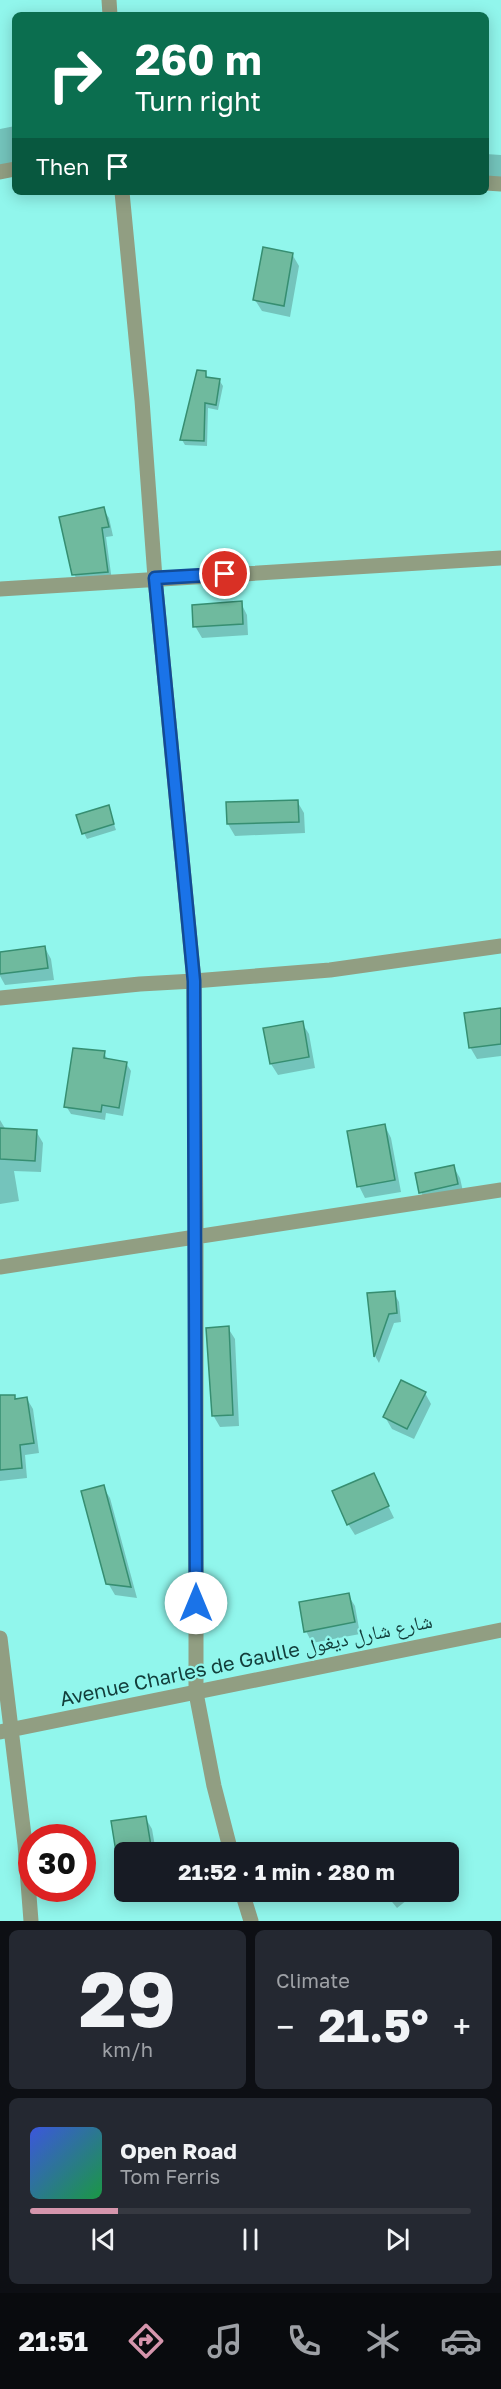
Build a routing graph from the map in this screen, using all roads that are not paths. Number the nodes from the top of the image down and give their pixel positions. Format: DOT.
graph roads {
  1 [pos="122,195"];
  2 [pos="501,558"];
  3 [pos="155,578"];
  4 [pos="0,589"];
  5 [pos="501,945"];
  6 [pos="194,981"];
  7 [pos="0,998"];
  8 [pos="501,1190"];
  9 [pos="196,1235"];
  10 [pos="0,1267"];
  11 [pos="501,1630"];
  12 [pos="0,1638"];
  13 [pos="196,1693"];
  14 [pos="6,1730"];
  15 [pos="228,1842"];
  16 [pos="245,1902"];
  17 [pos="31,1921"];
  18 [pos="251,1921"];
  1 -- 3 [label="street"];
  2 -- 3 [label="street"];
  3 -- 4 [label="street"];
  3 -- 6 [label="street"];
  5 -- 6 [label="street"];
  6 -- 7 [label="street"];
  6 -- 9 [label="street"];
  8 -- 9 [label="street"];
  9 -- 10 [label="street"];
  9 -- 13 [label="street"];
  11 -- 13 [label="street, Avenue Charles de Gaulle شارع شارل ديغول"];
  12 -- 14 [label="street"];
  13 -- 14 [label="street, Avenue Charles de Gaulle شارع شارل ديغول"];
  13 -- 15 [label="street"];
  14 -- 17 [label="street"];
  16 -- 18 [label="street"];
}
